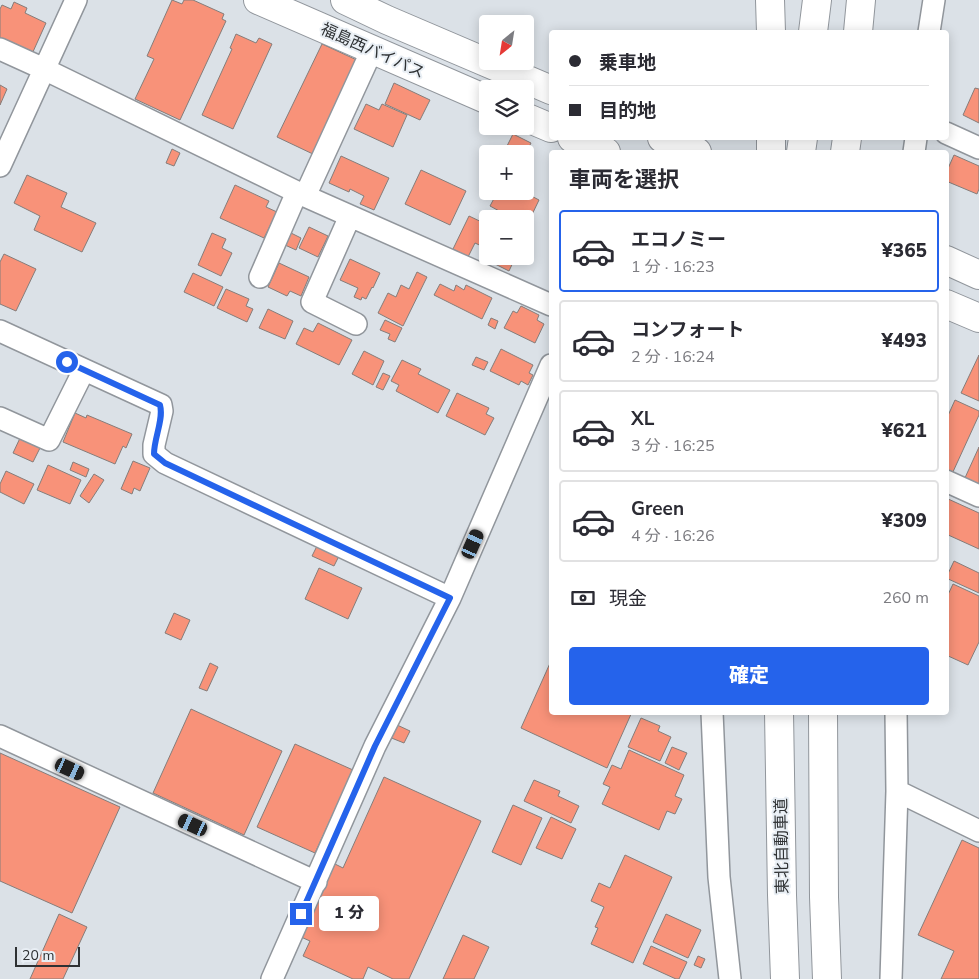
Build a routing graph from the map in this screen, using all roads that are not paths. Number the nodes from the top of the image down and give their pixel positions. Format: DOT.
graph roads {
  1 [pos="76,0"];
  2 [pos="258,0"];
  3 [pos="345,0"];
  4 [pos="364,0"];
  5 [pos="770,0"];
  6 [pos="817,0"];
  7 [pos="861,0"];
  8 [pos="934,0"];
  9 [pos="387,20"];
  10 [pos="771,30"];
  11 [pos="813,30"];
  12 [pos="858,30"];
  13 [pos="929,30"];
  14 [pos="0,49"];
  15 [pos="372,50"];
  16 [pos="44,69"];
  17 [pos="549,89"];
  18 [pos="479,96"];
  19 [pos="534,121"];
  20 [pos="549,127"];
  21 [pos="949,134"];
  22 [pos="577,140"];
  23 [pos="667,140"];
  24 [pos="979,148"];
  25 [pos="601,150"];
  26 [pos="691,150"];
  27 [pos="0,166"];
  28 [pos="301,194"];
  29 [pos="350,216"];
  30 [pos="949,261"];
  31 [pos="979,275"];
  32 [pos="260,277"];
  33 [pos="549,304"];
  34 [pos="949,305"];
  35 [pos="979,318"];
  36 [pos="356,324"];
  37 [pos="0,331"];
  38 [pos="84,370"];
  39 [pos="549,370"];
  40 [pos="0,418"];
  41 [pos="949,482"];
  42 [pos="979,496"];
  43 [pos="450,598"];
  44 [pos="712,715"];
  45 [pos="779,715"];
  46 [pos="823,715"];
  47 [pos="896,715"];
  48 [pos="0,736"];
  49 [pos="897,791"];
  50 [pos="979,831"];
  51 [pos="316,882"];
  52 [pos="272,979"];
  53 [pos="730,979"];
  54 [pos="785,979"];
  55 [pos="827,979"];
  56 [pos="891,979"];
  1 -- 16 [label="street"];
  2 -- 15 [label="highway, 福島西バイパス"];
  3 -- 9 [label="highway, 福島西バイパス"];
  4 -- 9 [label="highway"];
  5 -- 10 [label="highway"];
  6 -- 11 [label="highway"];
  7 -- 12 [label="highway"];
  8 -- 13 [label="street"];
  9 -- 17 [label="highway, 福島西バイパス"];
  14 -- 16 [label="street"];
  15 -- 18 [label="highway, 福島西バイパス"];
  15 -- 28 [label="street"];
  16 -- 27 [label="street"];
  16 -- 28 [label="street"];
  19 -- 20 [label="highway"];
  21 -- 24 [label="street"];
  22 -- 25 [label="highway"];
  23 -- 26 [label="highway"];
  28 -- 29 [label="street"];
  28 -- 32 [label="street"];
  29 -- 33 [label="street"];
  29 -- 36 [label="street"];
  30 -- 31 [label="highway"];
  34 -- 35 [label="highway"];
  37 -- 38 [label="street"];
  38 -- 40 [label="street"];
  38 -- 43 [label="street"];
  39 -- 43 [label="street"];
  41 -- 42 [label="street"];
  43 -- 51 [label="street"];
  44 -- 53 [label="street"];
  45 -- 54 [label="highway, 東北自動車道"];
  46 -- 55 [label="highway"];
  47 -- 49 [label="street"];
  48 -- 51 [label="street"];
  49 -- 50 [label="street"];
  49 -- 56 [label="street"];
  51 -- 52 [label="street"];
}
